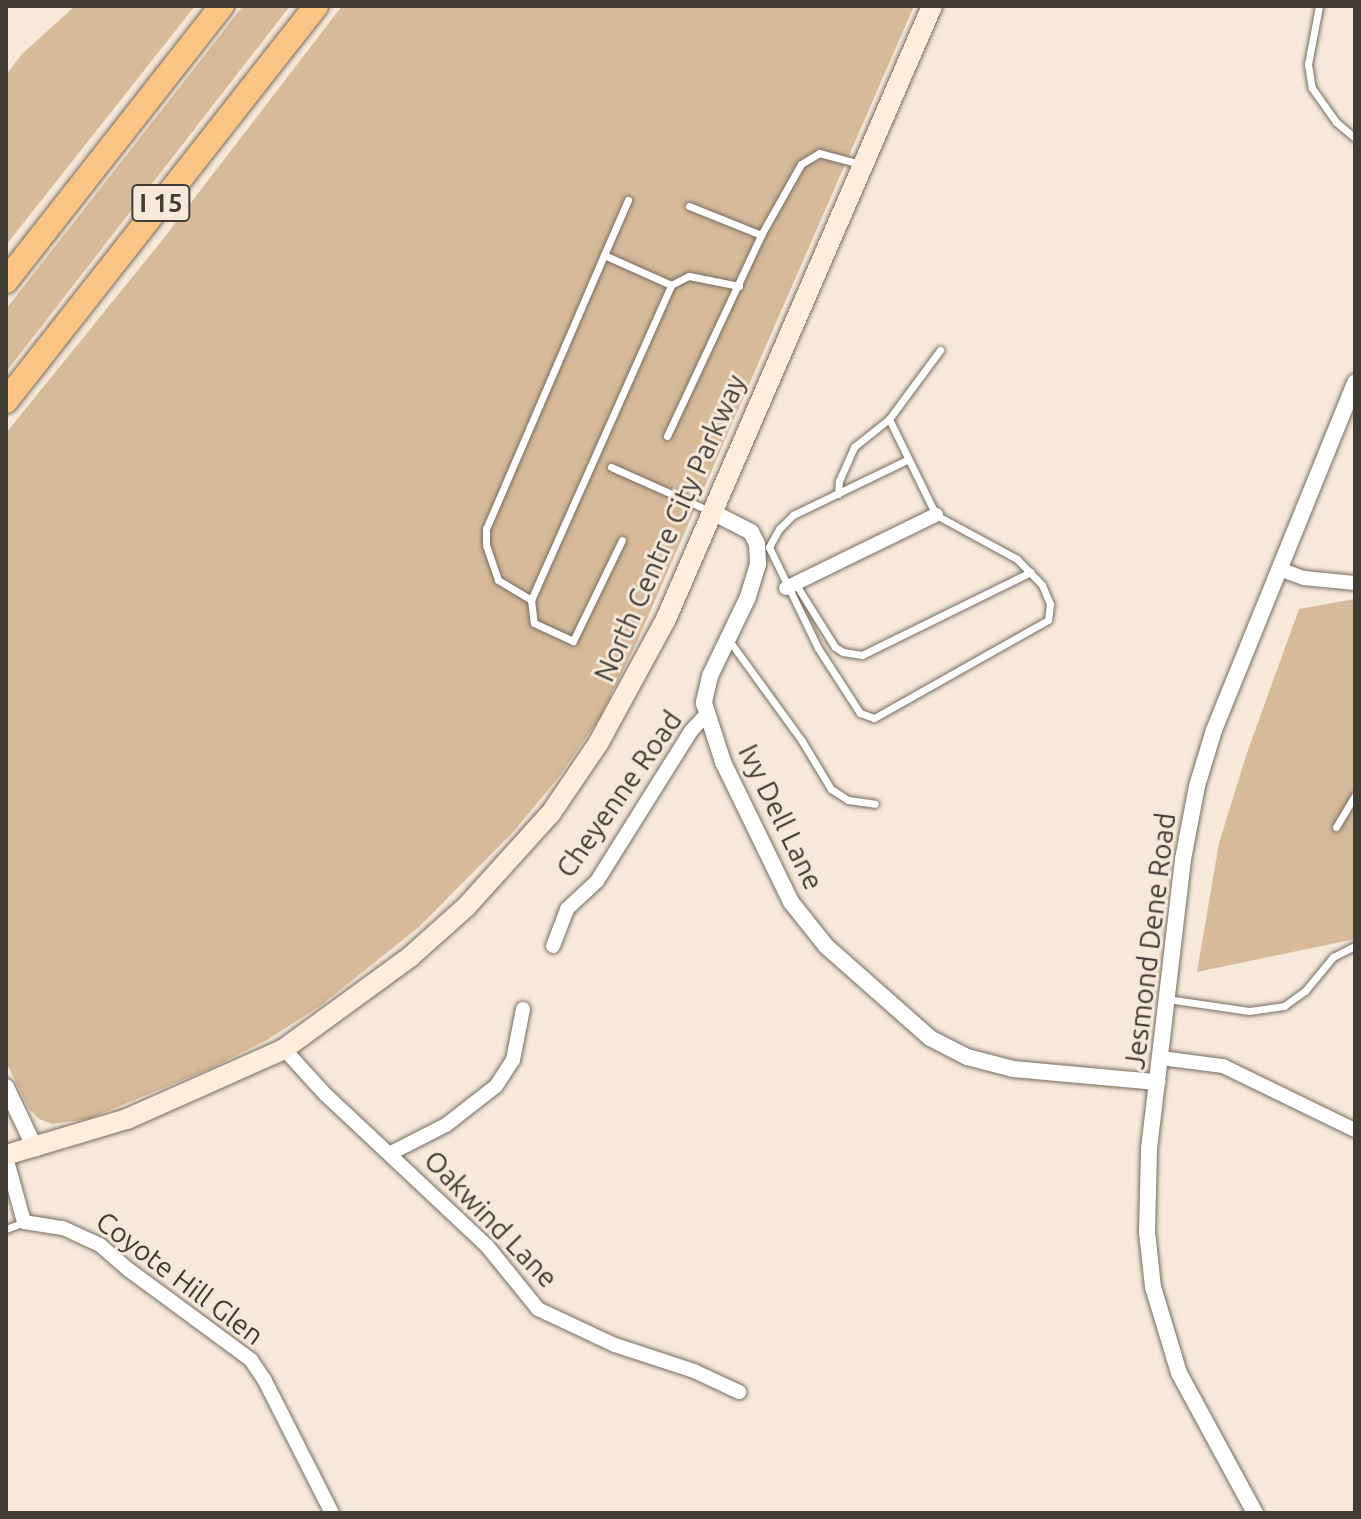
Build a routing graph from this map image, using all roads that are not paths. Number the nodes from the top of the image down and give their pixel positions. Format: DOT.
graph roads {
  1 [pos="222,6"];
  2 [pos="316,6"];
  3 [pos="932,6"];
  4 [pos="1319,6"];
  5 [pos="1355,138"];
  6 [pos="862,164"];
  7 [pos="628,200"];
  8 [pos="689,206"];
  9 [pos="761,235"];
  10 [pos="604,255"];
  11 [pos="6,281"];
  12 [pos="671,285"];
  13 [pos="739,286"];
  14 [pos="940,350"];
  15 [pos="1355,382"];
  16 [pos="6,401"];
  17 [pos="889,419"];
  18 [pos="667,436"];
  19 [pos="907,460"];
  20 [pos="611,467"];
  21 [pos="838,494"];
  22 [pos="710,511"];
  23 [pos="936,515"];
  24 [pos="622,540"];
  25 [pos="763,546"];
  26 [pos="1279,569"];
  27 [pos="1031,572"];
  28 [pos="1355,583"];
  29 [pos="791,586"];
  30 [pos="531,600"];
  31 [pos="727,638"];
  32 [pos="707,714"];
  33 [pos="1355,795"];
  34 [pos="875,804"];
  35 [pos="1336,827"];
  36 [pos="553,946"];
  37 [pos="1355,946"];
  38 [pos="1167,999"];
  39 [pos="523,1009"];
  40 [pos="284,1049"];
  41 [pos="1161,1058"];
  42 [pos="1157,1082"];
  43 [pos="6,1087"];
  44 [pos="1355,1130"];
  45 [pos="35,1148"];
  46 [pos="391,1153"];
  47 [pos="6,1156"];
  48 [pos="24,1222"];
  49 [pos="6,1229"];
  50 [pos="739,1392"];
  51 [pos="332,1513"];
  52 [pos="1255,1513"];
  1 -- 11 [label="highway, I 15"];
  2 -- 16 [label="highway, I 15"];
  3 -- 6 [label="main road, North Centre City Parkway"];
  4 -- 5 [label="lane"];
  6 -- 9 [label="lane"];
  6 -- 22 [label="main road, North Centre City Parkway"];
  7 -- 10 [label="lane"];
  8 -- 9 [label="lane"];
  9 -- 13 [label="lane"];
  10 -- 12 [label="lane"];
  10 -- 30 [label="lane"];
  12 -- 13 [label="lane"];
  12 -- 30 [label="lane"];
  13 -- 18 [label="lane"];
  14 -- 17 [label="lane"];
  15 -- 26 [label="street, Jesmond Dene Road"];
  17 -- 19 [label="lane"];
  17 -- 21 [label="lane"];
  19 -- 21 [label="lane"];
  19 -- 23 [label="lane"];
  20 -- 22 [label="lane"];
  21 -- 25 [label="lane"];
  22 -- 25 [label="street"];
  22 -- 40 [label="main road, North Centre City Parkway"];
  23 -- 27 [label="lane"];
  23 -- 29 [label="street"];
  24 -- 30 [label="lane"];
  25 -- 29 [label="lane"];
  25 -- 31 [label="street, Ivy Dell Lane"];
  26 -- 28 [label="street"];
  26 -- 38 [label="street, Jesmond Dene Road"];
  27 -- 29 [label="lane"];
  27 -- 29 [label="lane"];
  31 -- 32 [label="street, Ivy Dell Lane"];
  31 -- 34 [label="lane"];
  32 -- 36 [label="street, Cheyenne Road"];
  32 -- 42 [label="street, Ivy Dell Lane"];
  33 -- 35 [label="lane"];
  37 -- 38 [label="lane"];
  38 -- 41 [label="street, Jesmond Dene Road"];
  39 -- 46 [label="street"];
  40 -- 45 [label="main road, North Centre City Parkway"];
  40 -- 46 [label="street, Oakwind Lane"];
  41 -- 42 [label="street, Jesmond Dene Road"];
  41 -- 44 [label="street"];
  42 -- 52 [label="street, Jesmond Dene Road"];
  43 -- 45 [label="street"];
  45 -- 47 [label="main road, North Centre City Parkway"];
  46 -- 50 [label="street, Oakwind Lane"];
  47 -- 48 [label="street"];
  48 -- 49 [label="lane"];
  48 -- 51 [label="street, Coyote Hill Glen"];
}
